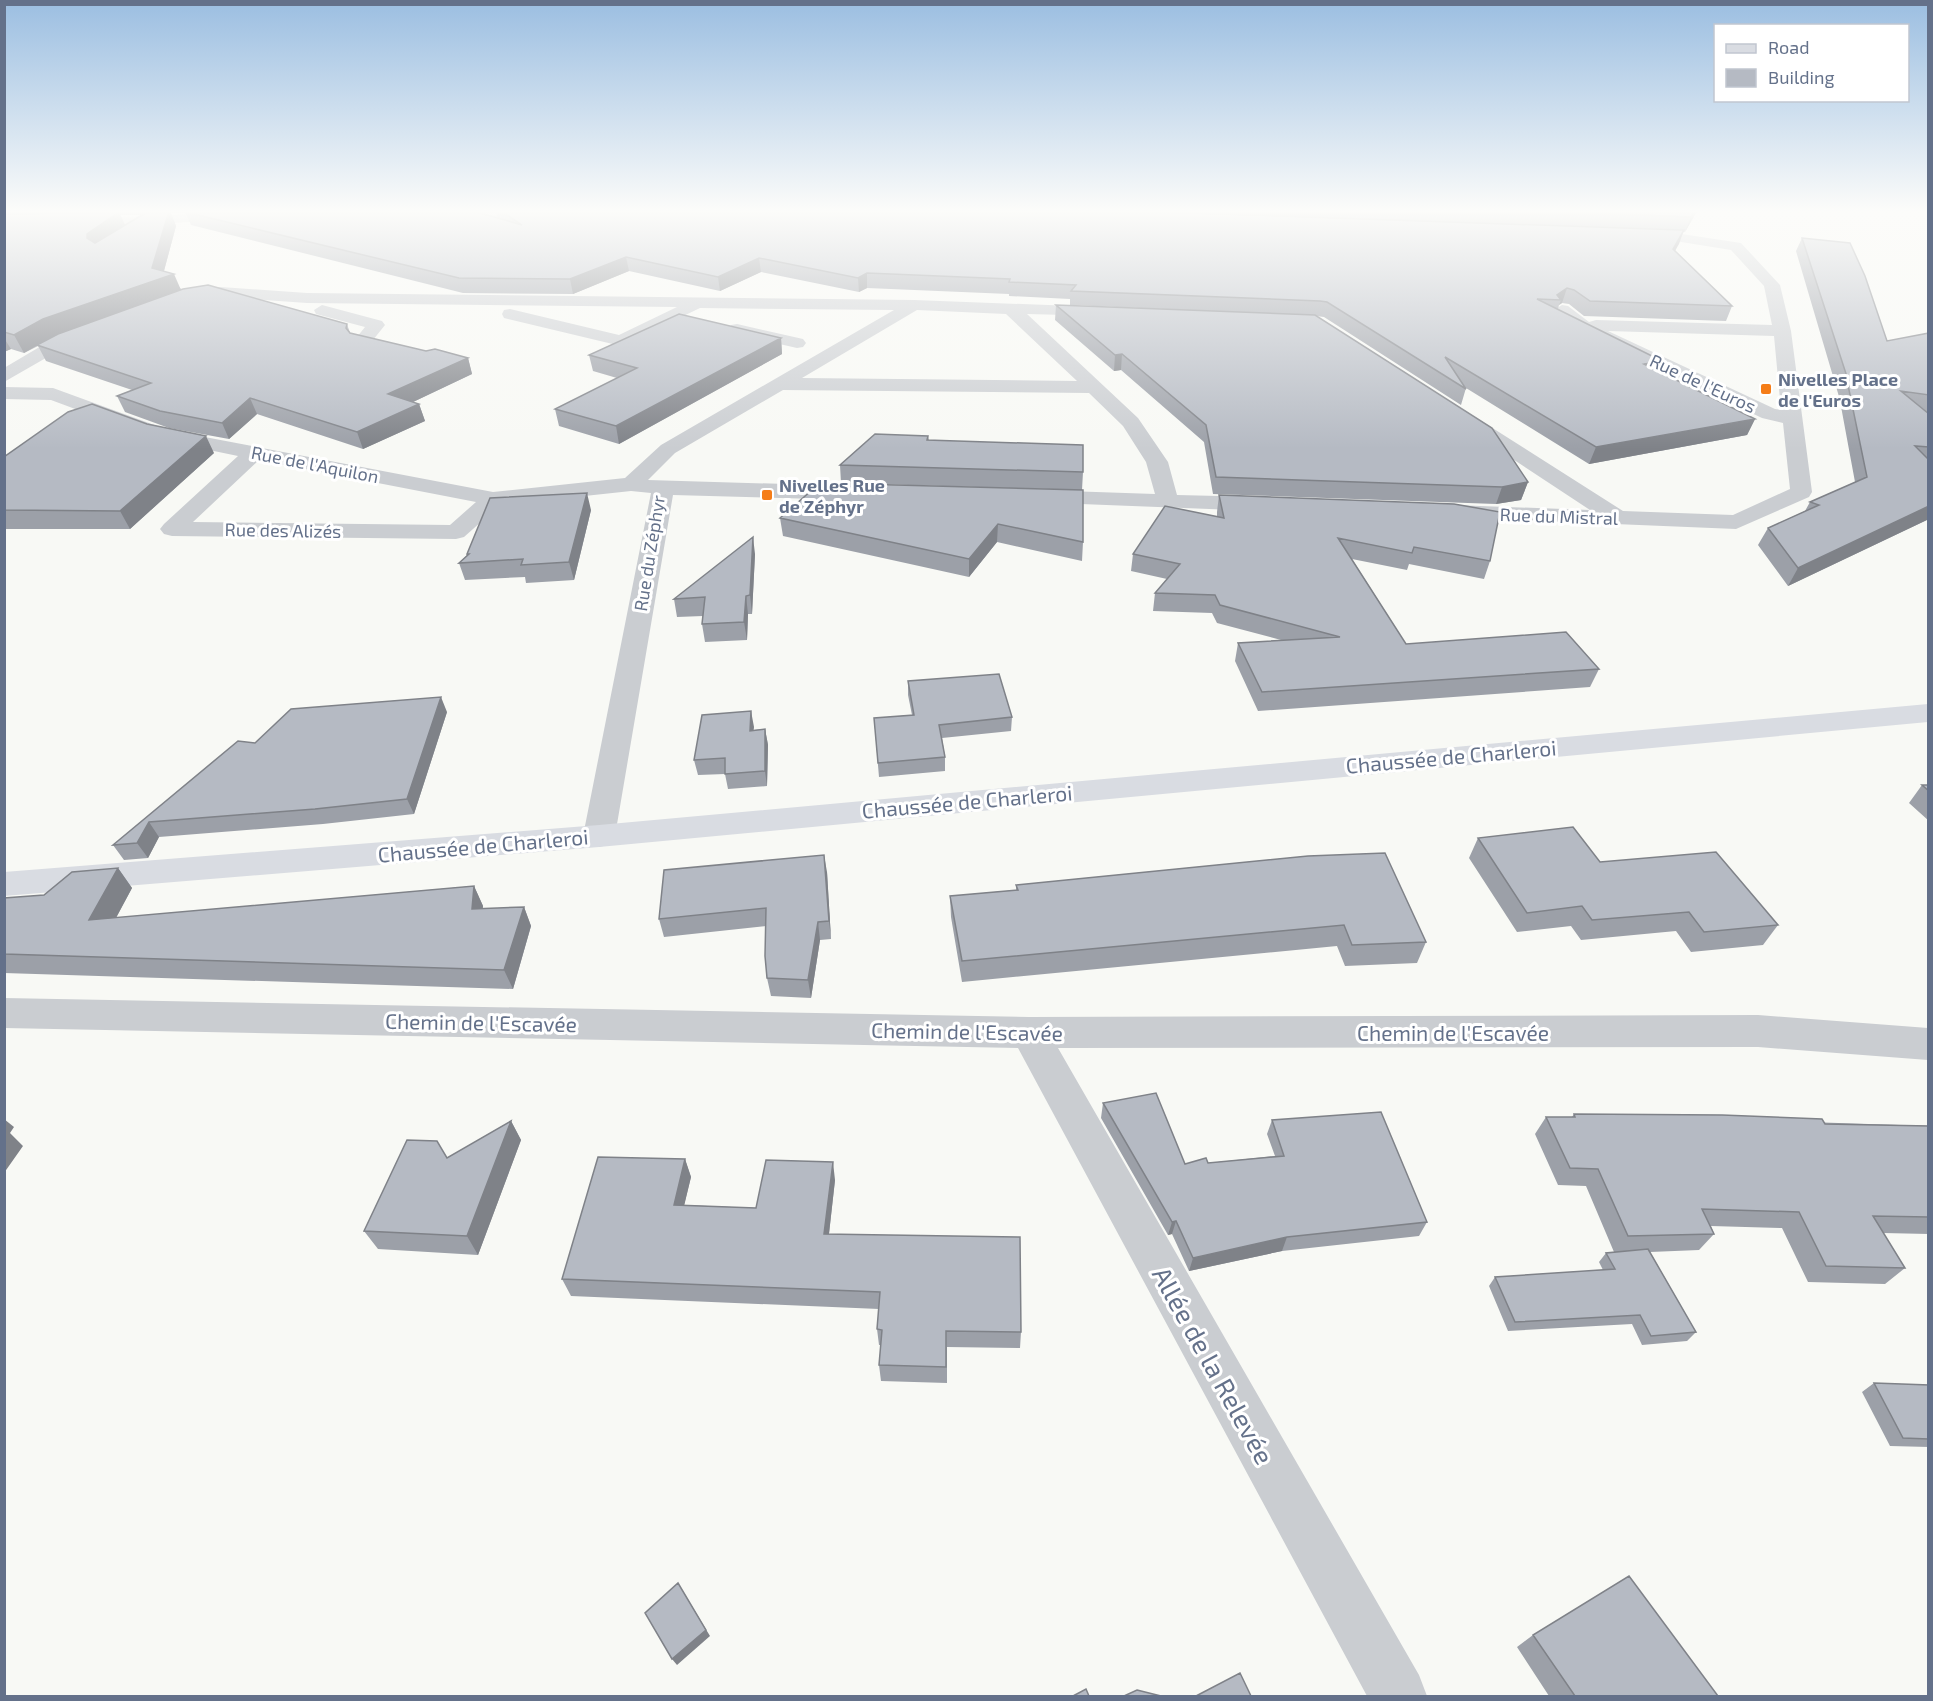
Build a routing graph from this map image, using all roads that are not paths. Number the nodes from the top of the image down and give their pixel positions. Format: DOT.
graph roads {
  1 [pos="1773,290"];
  2 [pos="329,298"];
  3 [pos="177,299"];
  4 [pos="506,301"];
  5 [pos="914,305"];
  6 [pos="1009,307"];
  7 [pos="1562,310"];
  8 [pos="697,311"];
  9 [pos="1116,313"];
  10 [pos="719,325"];
  11 [pos="1582,325"];
  12 [pos="103,326"];
  13 [pos="1782,331"];
  14 [pos="796,343"];
  15 [pos="412,355"];
  16 [pos="4,376"];
  17 [pos="778,384"];
  18 [pos="1093,387"];
  19 [pos="4,393"];
  20 [pos="91,408"];
  21 [pos="1453,411"];
  22 [pos="1794,419"];
  23 [pos="72,422"];
  24 [pos="254,453"];
  25 [pos="631,484"];
  26 [pos="663,488"];
  27 [pos="874,494"];
  28 [pos="1015,497"];
  29 [pos="493,499"];
  30 [pos="1168,501"];
  31 [pos="1287,506"];
  32 [pos="1430,511"];
  33 [pos="1620,519"];
  34 [pos="1929,713"];
  35 [pos="599,836"];
  36 [pos="4,884"];
  37 [pos="4,1013"];
  38 [pos="1029,1033"];
  39 [pos="1929,1044"];
  40 [pos="1398,1696"];
  1 -- 13 [label="street, Rue du Mistral"];
  2 -- 3 [label="street"];
  2 -- 4 [label="street"];
  2 -- 15 [label="street"];
  4 -- 8 [label="street"];
  4 -- 8 [label="street"];
  5 -- 6 [label="street"];
  5 -- 8 [label="street"];
  5 -- 17 [label="street, Rue du Zéphyr"];
  6 -- 9 [label="street"];
  6 -- 18 [label="street"];
  7 -- 11 [label="street, Rue de l'Euros"];
  10 -- 14 [label="street"];
  11 -- 13 [label="street, Rue de l'Euros"];
  11 -- 22 [label="street, Rue de l'Euros"];
  12 -- 16 [label="street"];
  13 -- 22 [label="street, Rue du Mistral"];
  17 -- 18 [label="street"];
  17 -- 25 [label="street, Rue du Zéphyr"];
  18 -- 30 [label="street"];
  19 -- 20 [label="street, Rue de l'Aquilon"];
  20 -- 23 [label="street"];
  20 -- 24 [label="street, Rue de l'Aquilon"];
  21 -- 33 [label="street"];
  22 -- 33 [label="street, Rue du Mistral"];
  24 -- 29 [label="street, Rue de l'Aquilon"];
  24 -- 29 [label="street, Rue des Alizés"];
  25 -- 26 [label="street, Rue du Zéphyr"];
  25 -- 29 [label="street, Rue de l'Aquilon"];
  26 -- 27 [label="street"];
  26 -- 35 [label="street, Rue du Zéphyr"];
  28 -- 30 [label="street"];
  30 -- 31 [label="street"];
  32 -- 33 [label="street, Rue du Mistral"];
  34 -- 35 [label="main road, Chaussée de Charleroi"];
  35 -- 36 [label="main road, Chaussée de Charleroi"];
  37 -- 38 [label="street, Chemin de l'Escavée"];
  38 -- 39 [label="street, Chemin de l'Escavée"];
  38 -- 40 [label="street, Allée de la Relevée"];
}
